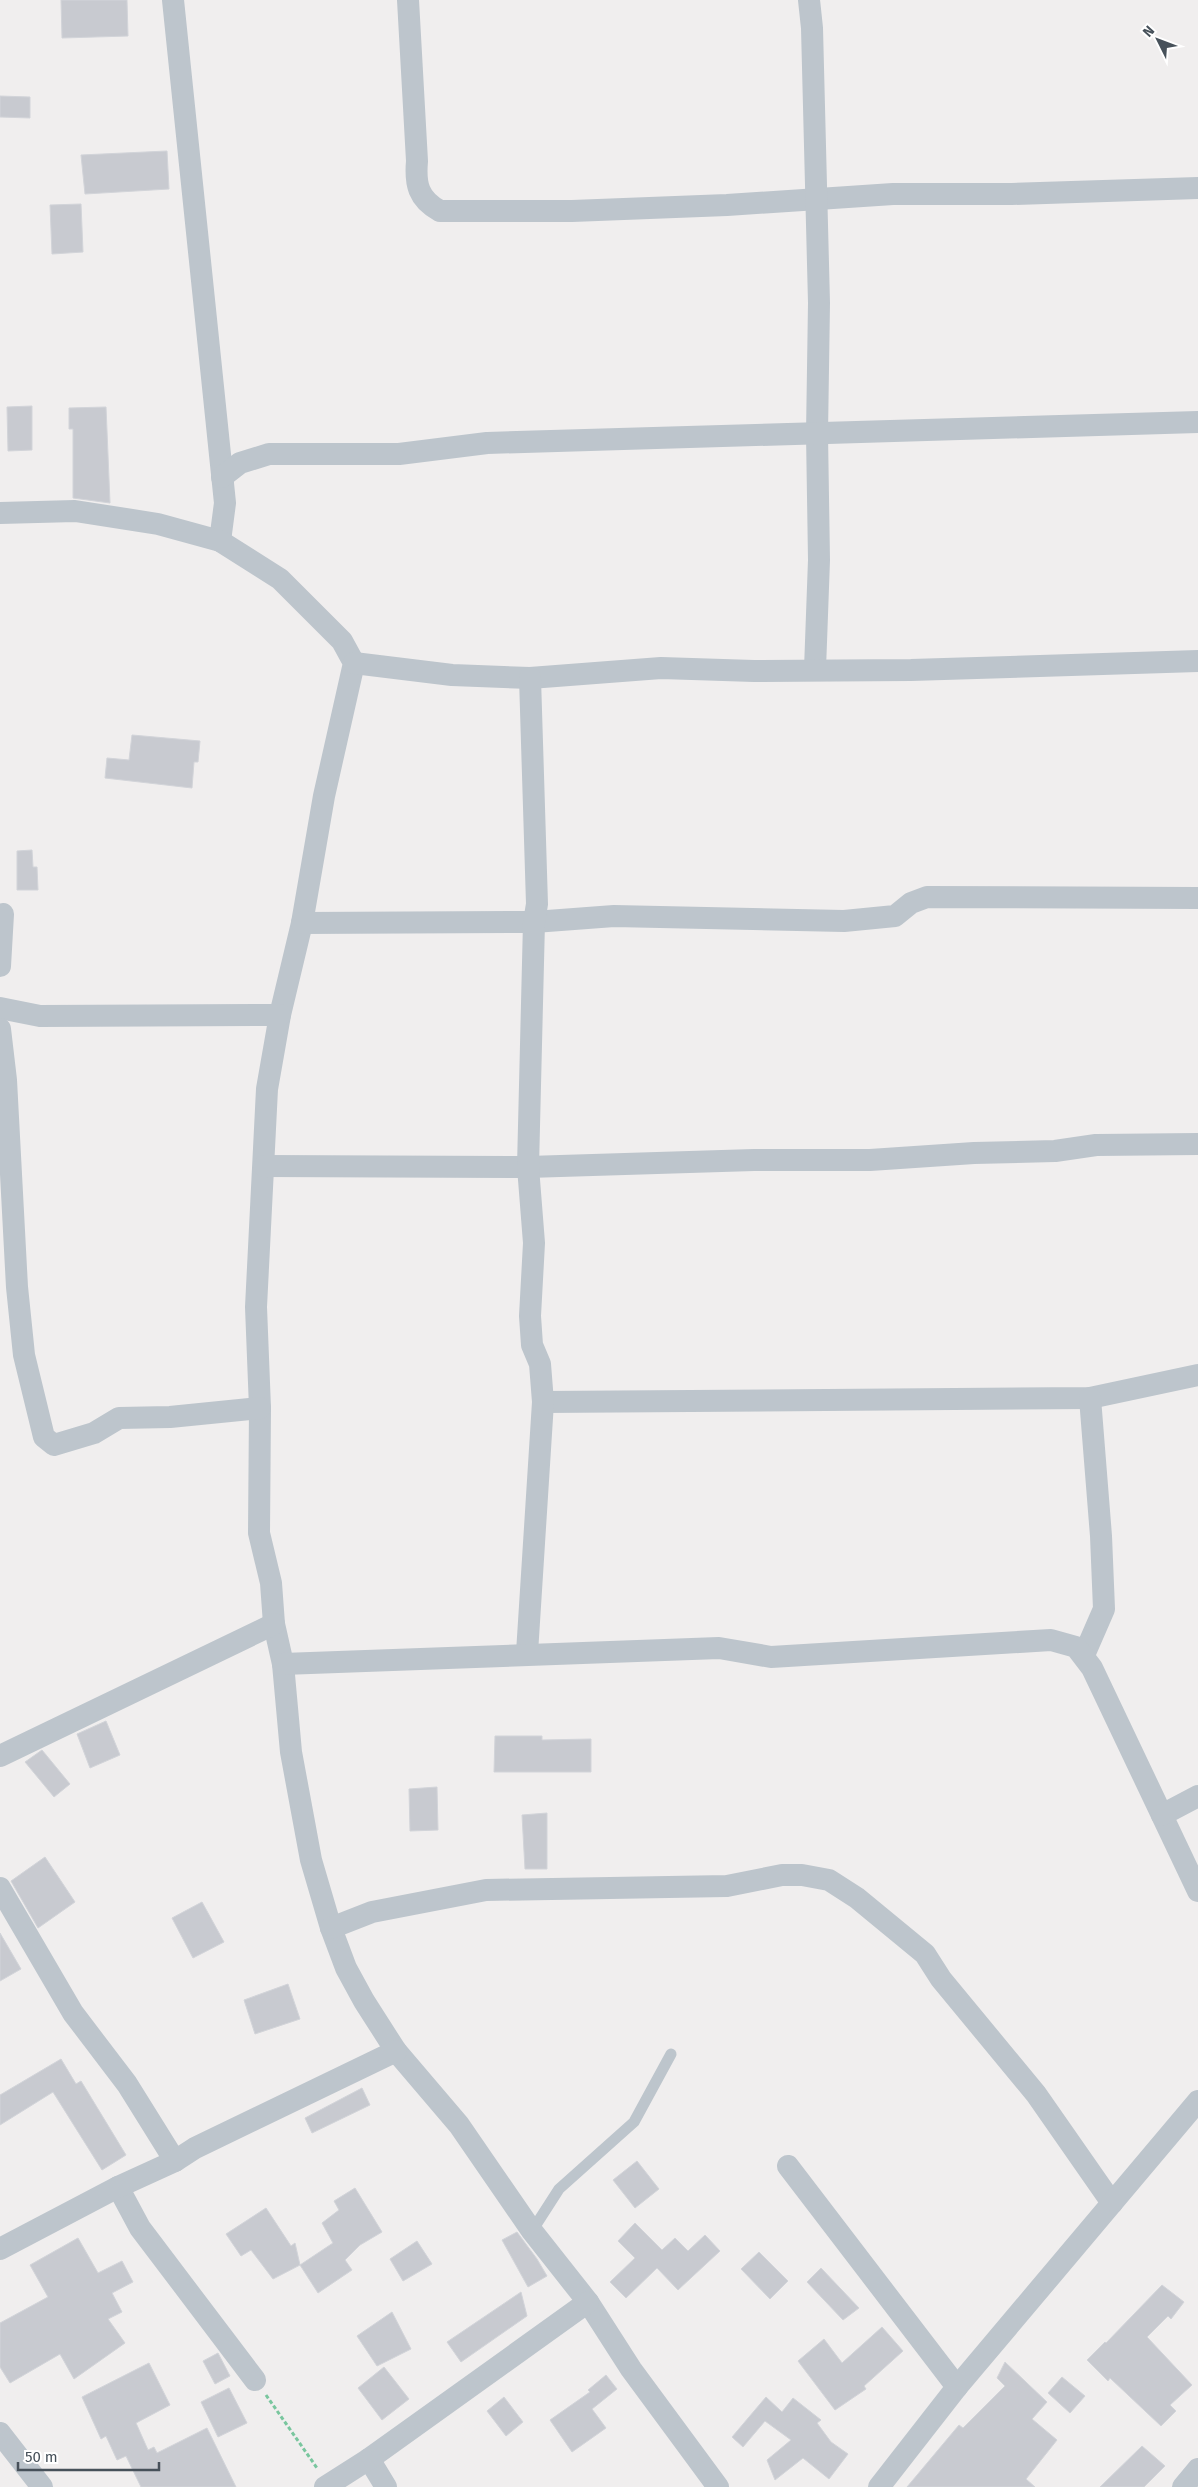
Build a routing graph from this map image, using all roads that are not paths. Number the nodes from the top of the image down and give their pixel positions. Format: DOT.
graph roads {
  1 [pos="173,0"];
  2 [pos="408,0"];
  3 [pos="809,0"];
  4 [pos="1198,188"];
  5 [pos="817,200"];
  6 [pos="1198,422"];
  7 [pos="817,434"];
  8 [pos="222,477"];
  9 [pos="0,513"];
  10 [pos="220,541"];
  11 [pos="1198,661"];
  12 [pos="354,663"];
  13 [pos="815,669"];
  14 [pos="530,678"];
  15 [pos="1198,898"];
  16 [pos="3,914"];
  17 [pos="534,922"];
  18 [pos="302,923"];
  19 [pos="0,966"];
  20 [pos="0,1008"];
  21 [pos="280,1015"];
  22 [pos="0,1029"];
  23 [pos="1198,1144"];
  24 [pos="264,1166"];
  25 [pos="528,1167"];
  26 [pos="8,1286"];
  27 [pos="1198,1375"];
  28 [pos="1090,1398"];
  29 [pos="544,1402"];
  30 [pos="260,1408"];
  31 [pos="274,1624"];
  32 [pos="527,1653"];
  33 [pos="1084,1655"];
  34 [pos="283,1664"];
  35 [pos="0,1756"];
  36 [pos="1198,1796"];
  37 [pos="1162,1815"];
  38 [pos="0,1888"];
  39 [pos="1198,1891"];
  40 [pos="331,1928"];
  41 [pos="396,2050"];
  42 [pos="671,2054"];
  43 [pos="1198,2101"];
  44 [pos="175,2161"];
  45 [pos="788,2166"];
  46 [pos="118,2187"];
  47 [pos="1112,2203"];
  48 [pos="532,2231"];
  49 [pos="0,2249"];
  50 [pos="588,2302"];
  51 [pos="256,2380"];
  52 [pos="956,2388"];
  53 [pos="0,2433"];
  54 [pos="370,2459"];
  55 [pos="1198,2469"];
  56 [pos="327,2486"];
  57 [pos="42,2487"];
  58 [pos="386,2487"];
  59 [pos="718,2487"];
  60 [pos="879,2487"];
  61 [pos="1183,2487"];
  1 -- 8 [label="street"];
  2 -- 5 [label="street"];
  3 -- 5 [label="street"];
  4 -- 5 [label="street"];
  5 -- 7 [label="street"];
  6 -- 7 [label="street"];
  7 -- 8 [label="street"];
  7 -- 13 [label="street"];
  8 -- 10 [label="street"];
  9 -- 10 [label="street"];
  10 -- 12 [label="street"];
  11 -- 13 [label="street"];
  12 -- 14 [label="street"];
  12 -- 18 [label="street"];
  13 -- 14 [label="street"];
  14 -- 17 [label="street"];
  15 -- 17 [label="street"];
  16 -- 19 [label="street"];
  17 -- 18 [label="street"];
  17 -- 25 [label="street"];
  18 -- 21 [label="street"];
  20 -- 21 [label="street"];
  21 -- 24 [label="street"];
  22 -- 26 [label="street"];
  23 -- 25 [label="street"];
  24 -- 25 [label="street"];
  24 -- 30 [label="street"];
  25 -- 29 [label="street"];
  26 -- 30 [label="street"];
  27 -- 28 [label="street"];
  28 -- 29 [label="street"];
  28 -- 33 [label="street"];
  29 -- 32 [label="street"];
  30 -- 31 [label="street"];
  31 -- 34 [label="street"];
  31 -- 35 [label="street"];
  32 -- 33 [label="street"];
  32 -- 34 [label="street"];
  33 -- 37 [label="street"];
  34 -- 40 [label="street"];
  36 -- 37 [label="street"];
  37 -- 39 [label="street"];
  38 -- 44 [label="street"];
  40 -- 41 [label="street"];
  40 -- 47 [label="street"];
  41 -- 44 [label="street"];
  41 -- 48 [label="street"];
  42 -- 48 [label="lane"];
  43 -- 47 [label="street"];
  44 -- 46 [label="street"];
  45 -- 52 [label="street"];
  46 -- 49 [label="street"];
  46 -- 51 [label="street"];
  47 -- 52 [label="street"];
  48 -- 50 [label="street"];
  50 -- 54 [label="street"];
  50 -- 59 [label="street"];
  52 -- 60 [label="street"];
  53 -- 57 [label="street"];
  54 -- 56 [label="street"];
  54 -- 58 [label="street"];
  55 -- 61 [label="street"];
}
